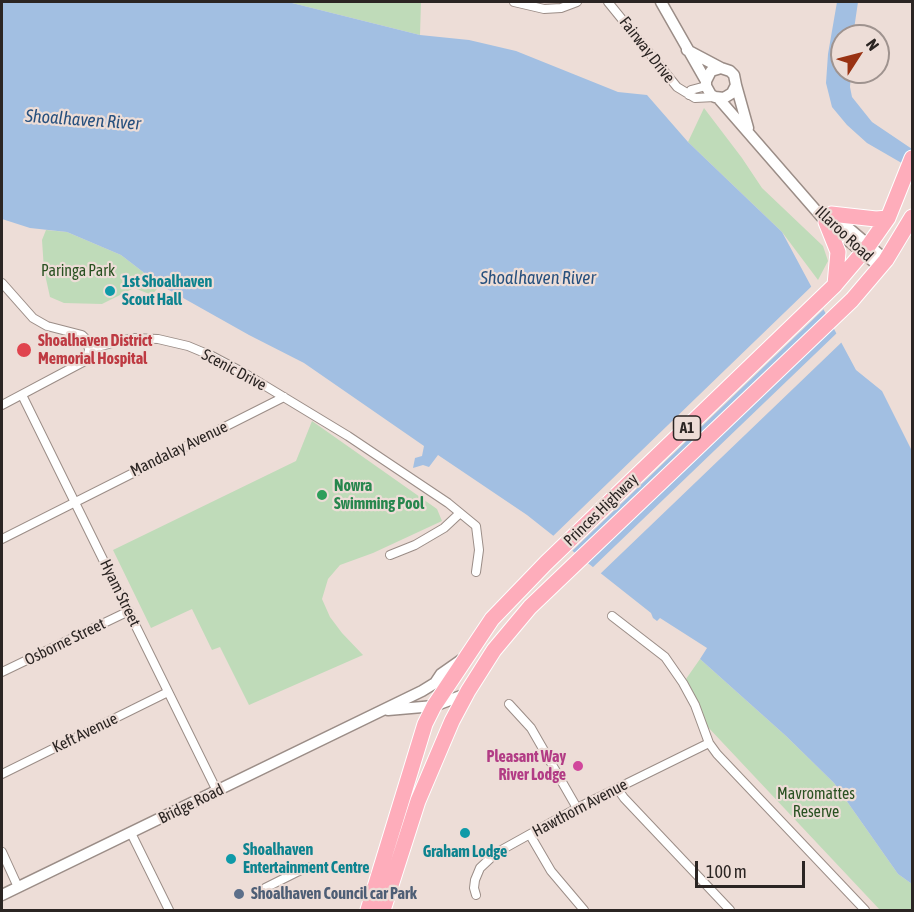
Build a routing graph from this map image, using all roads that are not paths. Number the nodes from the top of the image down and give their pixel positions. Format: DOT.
graph roads {
  1 [pos="514,2"];
  2 [pos="576,2"];
  3 [pos="608,2"];
  4 [pos="661,2"];
  5 [pos="687,50"];
  6 [pos="720,68"];
  7 [pos="706,83"];
  8 [pos="736,85"];
  9 [pos="689,95"];
  10 [pos="717,98"];
  11 [pos="749,132"];
  12 [pos="912,158"];
  13 [pos="912,217"];
  14 [pos="828,218"];
  15 [pos="888,218"];
  16 [pos="865,249"];
  17 [pos="883,264"];
  18 [pos="2,283"];
  19 [pos="831,289"];
  20 [pos="89,349"];
  21 [pos="22,395"];
  22 [pos="284,397"];
  23 [pos="2,405"];
  24 [pos="75,503"];
  25 [pos="460,513"];
  26 [pos="2,539"];
  27 [pos="390,555"];
  28 [pos="476,572"];
  29 [pos="129,611"];
  30 [pos="612,616"];
  31 [pos="466,657"];
  32 [pos="2,672"];
  33 [pos="168,692"];
  34 [pos="466,694"];
  35 [pos="509,704"];
  36 [pos="434,706"];
  37 [pos="381,711"];
  38 [pos="710,743"];
  39 [pos="2,774"];
  40 [pos="617,788"];
  41 [pos="217,791"];
  42 [pos="577,808"];
  43 [pos="131,833"];
  44 [pos="530,836"];
  45 [pos="2,852"];
  46 [pos="307,867"];
  47 [pos="18,887"];
  48 [pos="265,888"];
  49 [pos="476,895"];
  50 [pos="2,896"];
  51 [pos="169,910"];
  52 [pos="368,910"];
  53 [pos="383,910"];
  54 [pos="585,910"];
  55 [pos="730,910"];
  56 [pos="865,910"];
  1 -- 2 [label="street"];
  3 -- 9 [label="street, Fairway Drive"];
  4 -- 5 [label="main road, Illaroo Road"];
  5 -- 6 [label="main road, Illaroo Road"];
  5 -- 7 [label="main road, Illaroo Road"];
  6 -- 7 [label="main road"];
  6 -- 8 [label="main road, Illaroo Road"];
  7 -- 9 [label="street, Fairway Drive"];
  7 -- 10 [label="main road, Illaroo Road"];
  8 -- 10 [label="main road"];
  8 -- 11 [label="main road, Illaroo Road"];
  9 -- 10 [label="street, Fairway Drive"];
  10 -- 11 [label="main road, Illaroo Road"];
  11 -- 14 [label="main road, Illaroo Road"];
  12 -- 15 [label="highway, Princes Highway / A1"];
  13 -- 17 [label="highway, Princes Highway / A1"];
  14 -- 15 [label="highway"];
  14 -- 16 [label="main road, Illaroo Road"];
  14 -- 19 [label="highway"];
  15 -- 16 [label="highway, Princes Highway / A1"];
  16 -- 17 [label="main road, Illaroo Road"];
  16 -- 19 [label="highway, Princes Highway / A1"];
  17 -- 34 [label="highway, Princes Highway / A1"];
  18 -- 20 [label="street"];
  19 -- 31 [label="highway, Princes Highway / A1"];
  20 -- 21 [label="street"];
  20 -- 22 [label="street, Scenic Drive"];
  21 -- 23 [label="street"];
  21 -- 24 [label="street, Hyam Street"];
  22 -- 24 [label="street, Mandalay Avenue"];
  22 -- 25 [label="street, Scenic Drive"];
  24 -- 26 [label="street, Mandalay Avenue"];
  24 -- 29 [label="street, Hyam Street"];
  25 -- 27 [label="street"];
  25 -- 28 [label="street, Scenic Drive"];
  29 -- 32 [label="street, Osborne Street"];
  29 -- 33 [label="street, Hyam Street"];
  30 -- 38 [label="street"];
  31 -- 36 [label="highway, Princes Highway / A1"];
  31 -- 37 [label="main road, Bridge Road"];
  33 -- 39 [label="street, Keft Avenue"];
  33 -- 41 [label="street, Hyam Street"];
  34 -- 36 [label="main road, Bridge Road"];
  34 -- 53 [label="highway, Princes Highway / A1"];
  35 -- 42 [label="street"];
  36 -- 37 [label="main road, Bridge Road"];
  36 -- 52 [label="highway, Princes Highway / A1"];
  37 -- 41 [label="main road, Bridge Road"];
  38 -- 40 [label="street, Hawthorn Avenue"];
  38 -- 56 [label="street"];
  40 -- 42 [label="street, Hawthorn Avenue"];
  40 -- 55 [label="street"];
  41 -- 43 [label="main road, Bridge Road"];
  42 -- 44 [label="street, Hawthorn Avenue"];
  43 -- 47 [label="main road, Bridge Road"];
  43 -- 51 [label="street"];
  44 -- 49 [label="street, Hawthorn Avenue"];
  44 -- 54 [label="street"];
  45 -- 47 [label="street"];
  46 -- 48 [label="street"];
  47 -- 50 [label="main road, Bridge Road"];
}
